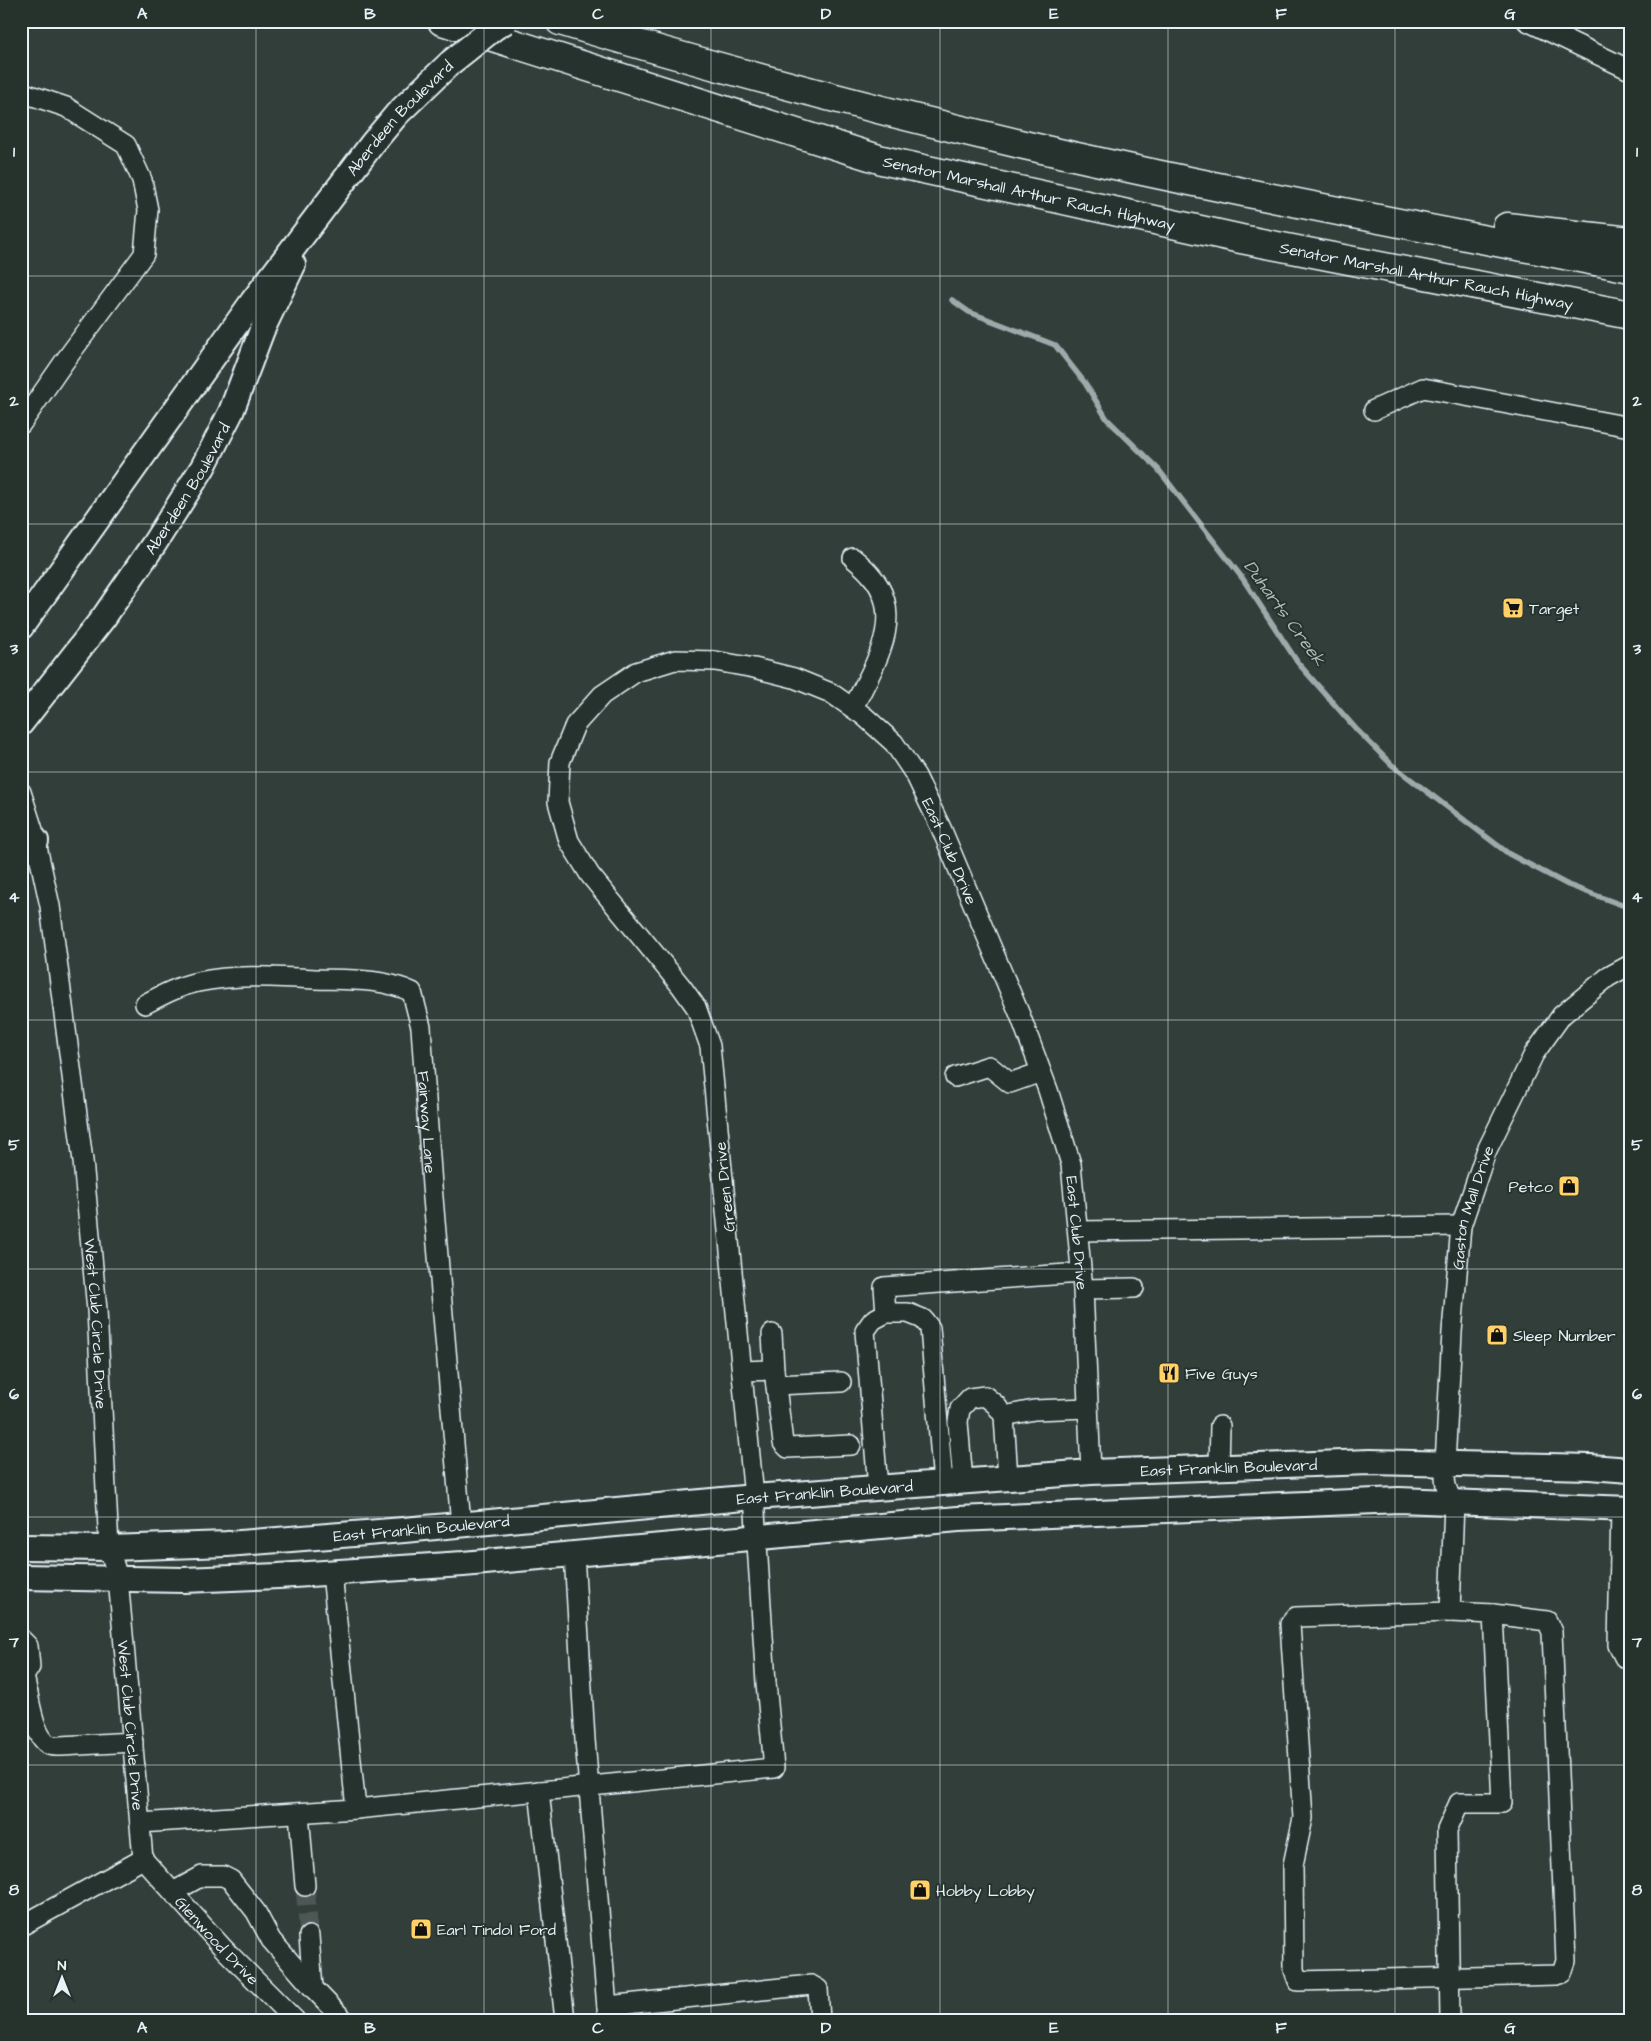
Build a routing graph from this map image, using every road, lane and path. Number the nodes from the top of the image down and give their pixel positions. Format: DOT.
graph roads {
  1 [pos="442,21"];
  2 [pos="506,21"];
  3 [pos="560,21"];
  4 [pos="1526,21"];
  5 [pos="1630,70"];
  6 [pos="21,92"];
  7 [pos="1319,207"];
  8 [pos="308,228"];
  9 [pos="1630,241"];
  10 [pos="1630,268"];
  11 [pos="1630,315"];
  12 [pos="1374,410"];
  13 [pos="21,424"];
  14 [pos="1630,427"];
  15 [pos="853,558"];
  16 [pos="21,627"];
  17 [pos="853,708"];
  18 [pos="21,722"];
  19 [pos="21,792"];
  20 [pos="21,822"];
  21 [pos="36,841"];
  22 [pos="590,875"];
  23 [pos="1630,966"];
  24 [pos="145,1004"];
  25 [pos="1041,1072"];
  26 [pos="955,1077"];
  27 [pos="1461,1226"];
  28 [pos="1078,1231"];
  29 [pos="1082,1281"];
  30 [pos="1134,1288"];
  31 [pos="886,1314"];
  32 [pos="772,1334"];
  33 [pos="742,1371"];
  34 [pos="775,1378"];
  35 [pos="841,1382"];
  36 [pos="1088,1408"];
  37 [pos="1004,1416"];
  38 [pos="1220,1426"];
  39 [pos="851,1444"];
  40 [pos="1445,1464"];
  41 [pos="1219,1467"];
  42 [pos="1630,1470"];
  43 [pos="1091,1472"];
  44 [pos="1008,1478"];
  45 [pos="953,1482"];
  46 [pos="878,1488"];
  47 [pos="754,1497"];
  48 [pos="1454,1502"];
  49 [pos="1625,1509"];
  50 [pos="461,1525"];
  51 [pos="756,1538"];
  52 [pos="21,1547"];
  53 [pos="109,1548"];
  54 [pos="574,1554"];
  55 [pos="332,1573"];
  56 [pos="21,1577"];
  57 [pos="118,1578"];
  58 [pos="1450,1612"];
  59 [pos="1492,1614"];
  60 [pos="21,1640"];
  61 [pos="1630,1657"];
  62 [pos="24,1683"];
  63 [pos="133,1742"];
  64 [pos="588,1786"];
  65 [pos="539,1791"];
  66 [pos="356,1809"];
  67 [pos="299,1813"];
  68 [pos="140,1823"];
  69 [pos="143,1859"];
  70 [pos="305,1886"];
  71 [pos="173,1892"];
  72 [pos="21,1926"];
  73 [pos="309,1936"];
  74 [pos="1450,1977"];
  75 [pos="312,1988"];
  76 [pos="633,2012"];
  77 [pos="608,2013"];
  78 [pos="295,2020"];
  79 [pos="344,2020"];
  80 [pos="565,2020"];
  81 [pos="820,2020"];
  82 [pos="1450,2020"];
  1 -- 11 [label="highway, Senator Marshall Arthur Rauch Highway"];
  2 -- 8 [label="main road, Aberdeen Boulevard, bridge"];
  3 -- 7 [label="highway"];
  4 -- 5 [label="street"];
  6 -- 13 [label="street"];
  7 -- 9 [label="highway"];
  7 -- 10 [label="highway"];
  8 -- 16 [label="main road, Aberdeen Boulevard"];
  8 -- 18 [label="main road, Aberdeen Boulevard"];
  12 -- 14 [label="street"];
  15 -- 17 [label="street"];
  17 -- 22 [label="street, East Club Drive"];
  17 -- 25 [label="street, East Club Drive"];
  19 -- 21 [label="street, West Club Circle Drive"];
  20 -- 21 [label="main road"];
  21 -- 53 [label="street, West Club Circle Drive"];
  22 -- 33 [label="street, Green Drive"];
  23 -- 27 [label="street, Gaston Mall Drive"];
  24 -- 50 [label="street, Fairway Lane"];
  25 -- 26 [label="street"];
  25 -- 28 [label="street, East Club Drive"];
  27 -- 28 [label="street"];
  27 -- 40 [label="street, Gaston Mall Drive"];
  28 -- 29 [label="street, East Club Drive"];
  29 -- 30 [label="street"];
  29 -- 31 [label="street"];
  29 -- 36 [label="street, East Club Drive"];
  31 -- 45 [label="street"];
  31 -- 46 [label="street"];
  32 -- 34 [label="street"];
  33 -- 34 [label="street"];
  33 -- 47 [label="street, Green Drive"];
  34 -- 35 [label="street"];
  34 -- 39 [label="street"];
  36 -- 37 [label="street"];
  36 -- 43 [label="street, East Club Drive"];
  37 -- 44 [label="street"];
  37 -- 45 [label="street"];
  38 -- 41 [label="street"];
  40 -- 41 [label="main road, East Franklin Boulevard"];
  40 -- 42 [label="main road, East Franklin Boulevard"];
  40 -- 48 [label="street, Gaston Mall Drive"];
  41 -- 43 [label="main road, East Franklin Boulevard"];
  43 -- 44 [label="main road, East Franklin Boulevard"];
  44 -- 45 [label="main road, East Franklin Boulevard"];
  45 -- 46 [label="main road, East Franklin Boulevard"];
  46 -- 47 [label="main road, East Franklin Boulevard"];
  47 -- 50 [label="main road, East Franklin Boulevard"];
  47 -- 51 [label="street, Green Drive"];
  48 -- 49 [label="main road"];
  48 -- 51 [label="main road"];
  48 -- 58 [label="street"];
  49 -- 61 [label="street"];
  50 -- 53 [label="main road, East Franklin Boulevard"];
  51 -- 54 [label="main road"];
  51 -- 64 [label="street, Green Drive"];
  52 -- 53 [label="main road, East Franklin Boulevard"];
  53 -- 57 [label="street, West Club Circle Drive"];
  54 -- 55 [label="main road"];
  54 -- 64 [label="street"];
  55 -- 57 [label="main road"];
  55 -- 66 [label="street"];
  56 -- 57 [label="main road"];
  57 -- 63 [label="street, West Club Circle Drive"];
  58 -- 59 [label="street"];
  58 -- 74 [label="street"];
  59 -- 74 [label="street"];
  59 -- 74 [label="street"];
  60 -- 62 [label="street"];
  62 -- 63 [label="street"];
  63 -- 68 [label="street, West Club Circle Drive"];
  64 -- 65 [label="street"];
  64 -- 77 [label="street"];
  65 -- 66 [label="street"];
  65 -- 80 [label="street"];
  66 -- 67 [label="street"];
  67 -- 68 [label="street"];
  67 -- 70 [label="street"];
  68 -- 69 [label="street, West Club Circle Drive"];
  69 -- 71 [label="street, Glenwood Drive"];
  69 -- 72 [label="street"];
  71 -- 75 [label="street"];
  71 -- 78 [label="street, Glenwood Drive"];
  73 -- 75 [label="street"];
  74 -- 82 [label="street"];
  75 -- 79 [label="street"];
  76 -- 77 [label="street"];
  76 -- 81 [label="street"];
}
